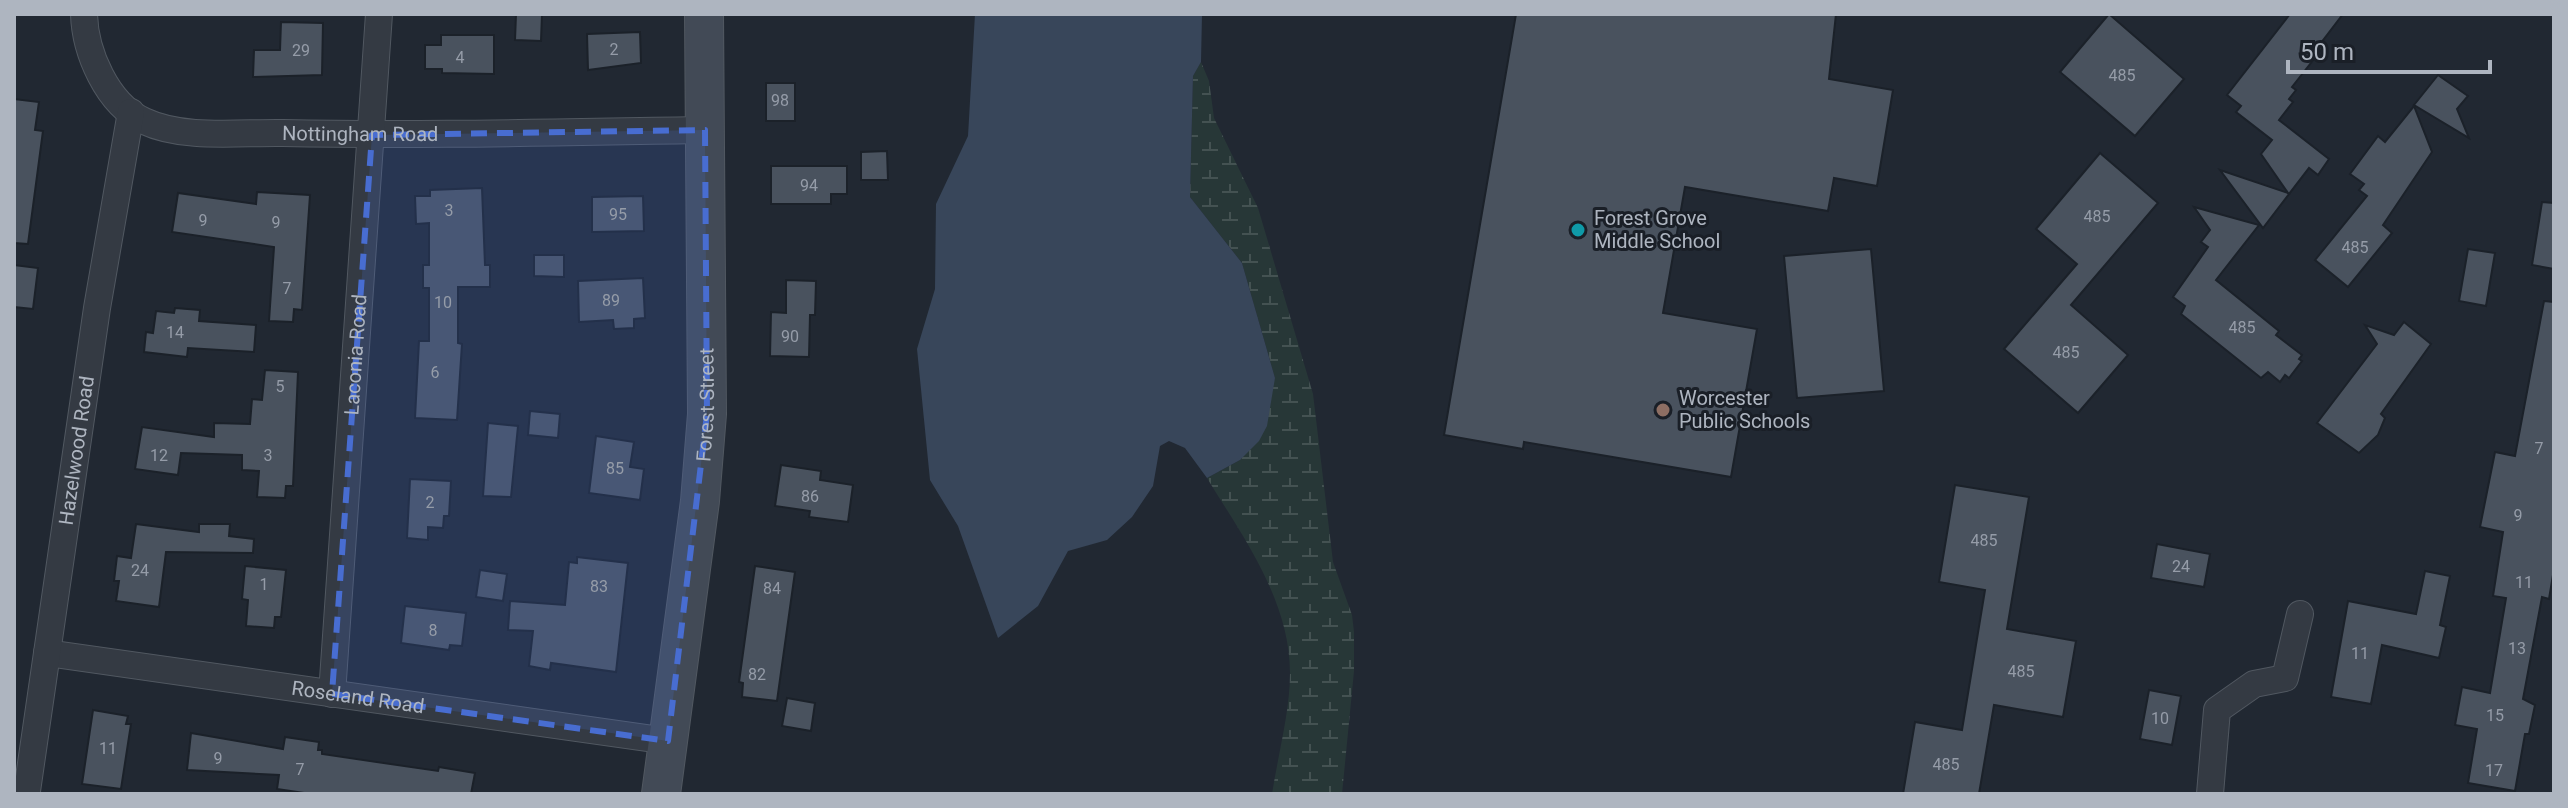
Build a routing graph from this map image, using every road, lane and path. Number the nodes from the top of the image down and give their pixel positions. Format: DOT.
graph roads {
  1 [pos="84,14"];
  2 [pos="379,14"];
  3 [pos="704,14"];
  4 [pos="131,112"];
  5 [pos="705,130"];
  6 [pos="372,135"];
  7 [pos="2300,614"];
  8 [pos="47,653"];
  9 [pos="332,694"];
  10 [pos="668,741"];
  11 [pos="27,791"];
  12 [pos="661,794"];
  13 [pos="2210,794"];
  1 -- 4 [label="street, Nottingham Road"];
  2 -- 6 [label="street, Laconia Road"];
  3 -- 5 [label="main road, Forest Street"];
  4 -- 6 [label="street, Nottingham Road"];
  4 -- 8 [label="street, Hazelwood Road"];
  5 -- 6 [label="street, Nottingham Road"];
  5 -- 10 [label="main road, Forest Street"];
  6 -- 9 [label="street, Laconia Road"];
  7 -- 13 [label="street"];
  8 -- 9 [label="street, Roseland Road"];
  8 -- 11 [label="street, Hazelwood Road"];
  9 -- 10 [label="street, Roseland Road"];
  10 -- 12 [label="main road, Forest Street"];
}
